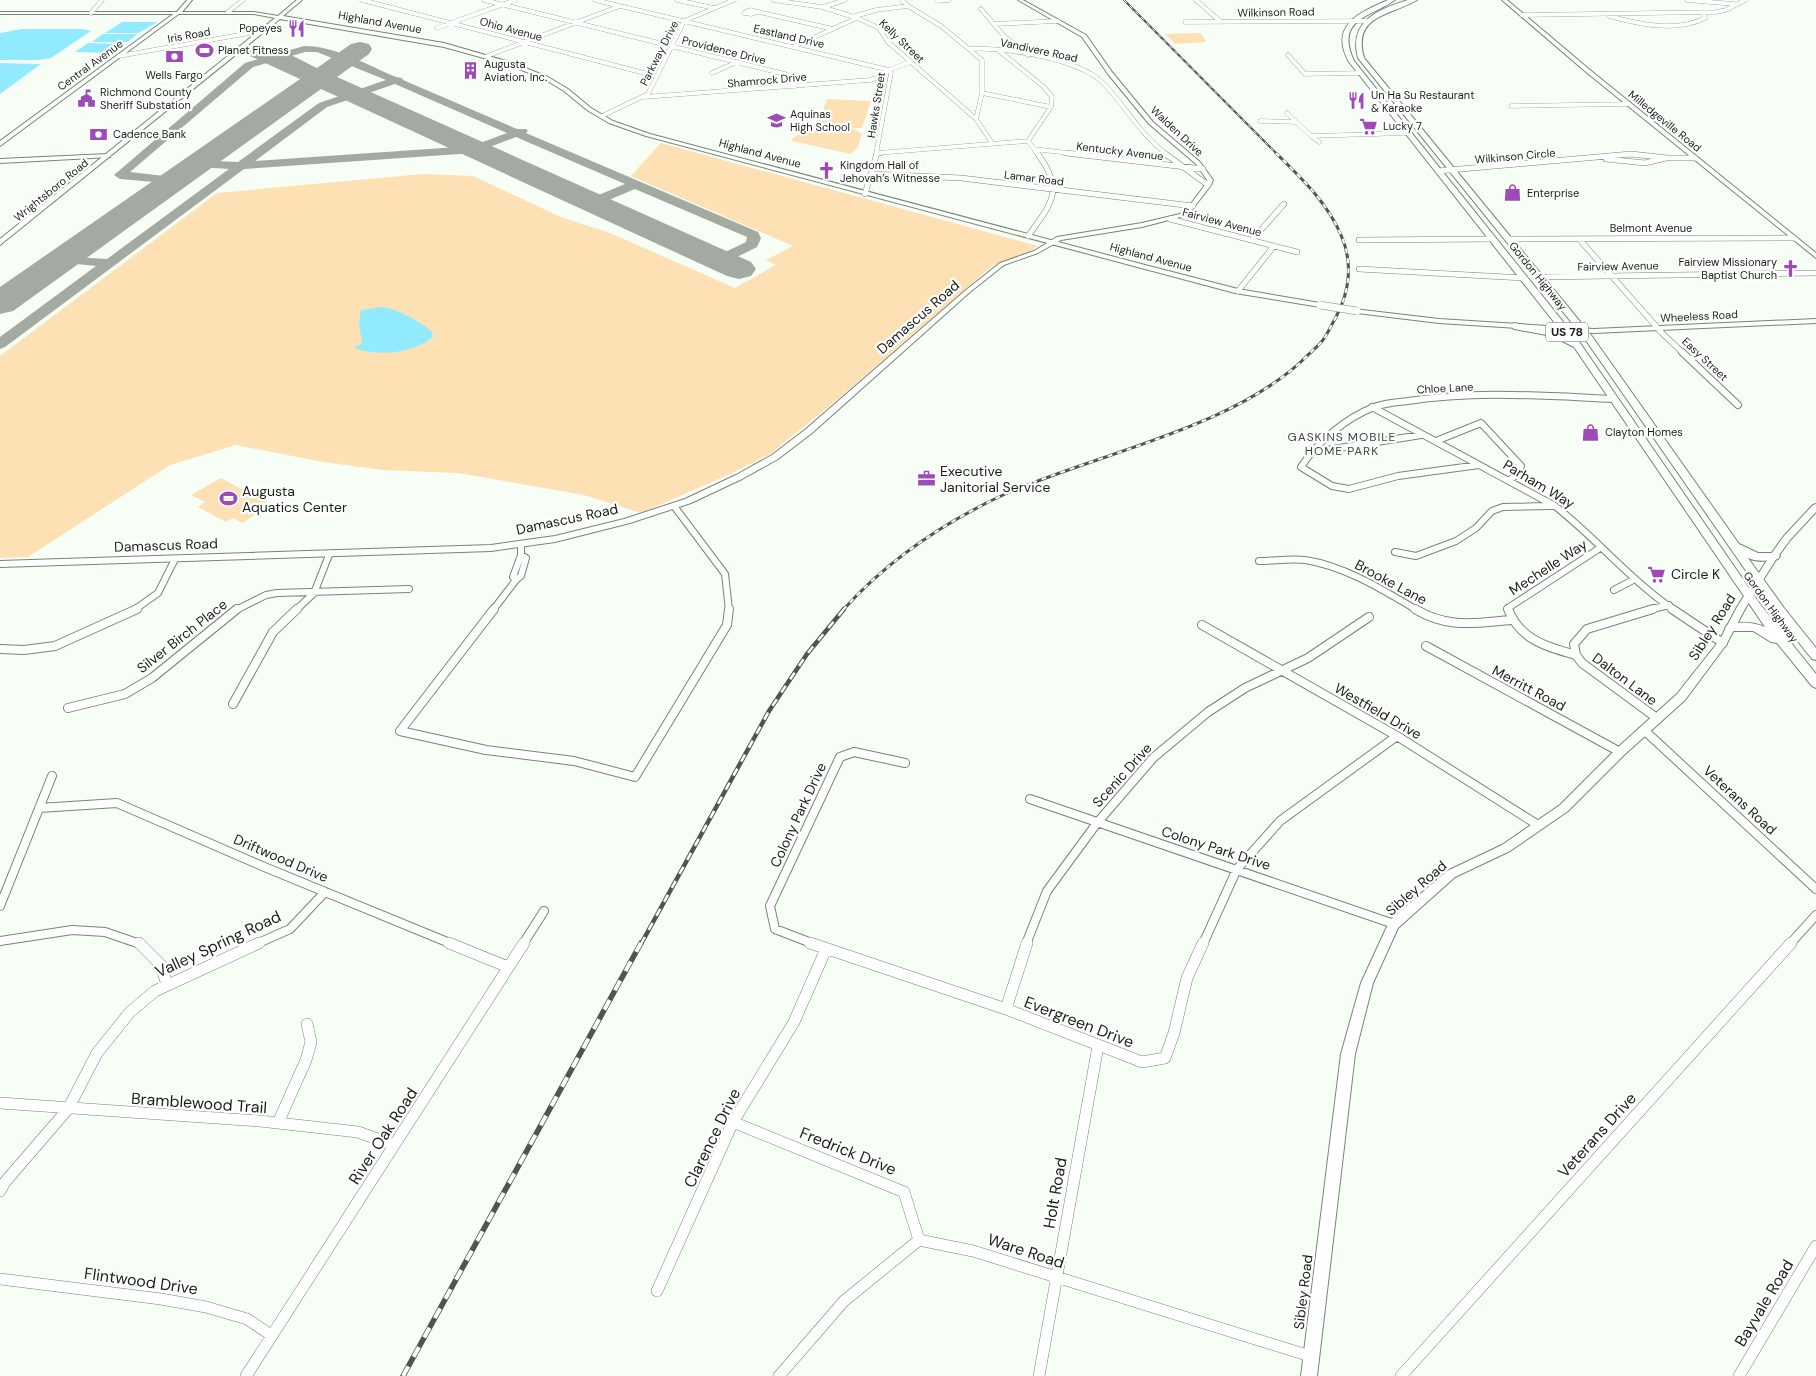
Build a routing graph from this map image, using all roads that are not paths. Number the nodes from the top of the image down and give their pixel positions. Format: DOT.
graph roads {
  1 [pos="102,0"];
  2 [pos="190,0"];
  3 [pos="243,0"];
  4 [pos="300,0"];
  5 [pos="362,0"];
  6 [pos="484,0"];
  7 [pos="515,0"];
  8 [pos="595,0"];
  9 [pos="677,0"];
  10 [pos="734,0"];
  11 [pos="773,0"];
  12 [pos="845,0"];
  13 [pos="902,0"];
  14 [pos="949,0"];
  15 [pos="1020,0"];
  16 [pos="1196,0"];
  17 [pos="1391,0"];
  18 [pos="1414,0"];
  19 [pos="1504,0"];
  20 [pos="1687,0"];
  21 [pos="1745,0"];
  22 [pos="937,1"];
  23 [pos="391,2"];
  24 [pos="384,4"];
  25 [pos="502,4"];
  26 [pos="1734,4"];
  27 [pos="620,6"];
  28 [pos="908,6"];
  29 [pos="822,7"];
  30 [pos="714,8"];
  31 [pos="981,9"];
  32 [pos="228,12"];
  33 [pos="757,12"];
  34 [pos="0,13"];
  35 [pos="91,13"];
  36 [pos="178,13"];
  37 [pos="1704,13"];
  38 [pos="1602,14"];
  39 [pos="280,16"];
  40 [pos="1523,16"];
  41 [pos="852,17"];
  42 [pos="857,18"];
  43 [pos="1516,18"];
  44 [pos="1058,20"];
  45 [pos="684,21"];
  46 [pos="1354,21"];
  47 [pos="1367,21"];
  48 [pos="452,22"];
  49 [pos="1185,22"];
  50 [pos="1221,22"];
  51 [pos="575,23"];
  52 [pos="994,24"];
  53 [pos="437,28"];
  54 [pos="833,29"];
  55 [pos="262,31"];
  56 [pos="526,42"];
  57 [pos="795,46"];
  58 [pos="672,47"];
  59 [pos="969,49"];
  60 [pos="998,50"];
  61 [pos="1288,55"];
  62 [pos="119,56"];
  63 [pos="487,56"];
  64 [pos="1029,56"];
  65 [pos="737,62"];
  66 [pos="911,62"];
  67 [pos="889,70"];
  68 [pos="1360,73"];
  69 [pos="712,74"];
  70 [pos="656,76"];
  71 [pos="879,78"];
  72 [pos="890,80"];
  73 [pos="795,86"];
  74 [pos="982,93"];
  75 [pos="644,97"];
  76 [pos="1628,104"];
  77 [pos="1511,106"];
  78 [pos="1051,107"];
  79 [pos="1287,113"];
  80 [pos="602,116"];
  81 [pos="976,119"];
  82 [pos="1260,121"];
  83 [pos="1296,122"];
  84 [pos="1408,133"];
  85 [pos="1311,136"];
  86 [pos="1028,141"];
  87 [pos="1319,142"];
  88 [pos="992,143"];
  89 [pos="0,144"];
  90 [pos="1034,149"];
  91 [pos="877,153"];
  92 [pos="108,156"];
  93 [pos="1594,157"];
  94 [pos="1668,158"];
  95 [pos="1695,158"];
  96 [pos="0,162"];
  97 [pos="1181,167"];
  98 [pos="1203,169"];
  99 [pos="1451,170"];
  100 [pos="1438,171"];
  101 [pos="872,174"];
  102 [pos="1208,185"];
  103 [pos="1054,189"];
  104 [pos="865,194"];
  105 [pos="1284,204"];
  106 [pos="1193,206"];
  107 [pos="1170,218"];
  108 [pos="1028,236"];
  109 [pos="1794,238"];
  110 [pos="1494,239"];
  111 [pos="1508,239"];
  112 [pos="1579,239"];
  113 [pos="1252,240"];
  114 [pos="1359,240"];
  115 [pos="1051,242"];
  116 [pos="0,243"];
  117 [pos="1274,246"];
  118 [pos="1297,252"];
  119 [pos="1816,256"];
  120 [pos="1359,269"];
  121 [pos="1816,273"];
  122 [pos="1613,276"];
  123 [pos="1539,277"];
  124 [pos="1524,278"];
  125 [pos="1238,291"];
  126 [pos="1816,321"];
  127 [pos="1514,326"];
  128 [pos="1565,329"];
  129 [pos="1582,330"];
  130 [pos="1659,330"];
  131 [pos="1582,352"];
  132 [pos="1614,399"];
  133 [pos="1738,405"];
  134 [pos="1372,408"];
  135 [pos="1421,435"];
  136 [pos="1436,441"];
  137 [pos="1312,452"];
  138 [pos="1479,465"];
  139 [pos="1510,480"];
  140 [pos="674,506"];
  141 [pos="1555,506"];
  142 [pos="1816,507"];
  143 [pos="521,544"];
  144 [pos="1733,544"];
  145 [pos="1600,548"];
  146 [pos="1395,552"];
  147 [pos="329,554"];
  148 [pos="1774,556"];
  149 [pos="175,559"];
  150 [pos="1259,562"];
  151 [pos="0,564"];
  152 [pos="1633,580"];
  153 [pos="1759,580"];
  154 [pos="409,589"];
  155 [pos="1614,590"];
  156 [pos="314,593"];
  157 [pos="1749,596"];
  158 [pos="1669,605"];
  159 [pos="1369,618"];
  160 [pos="1511,620"];
  161 [pos="1202,625"];
  162 [pos="1731,628"];
  163 [pos="1723,644"];
  164 [pos="1426,646"];
  165 [pos="0,649"];
  166 [pos="1792,654"];
  167 [pos="1576,655"];
  168 [pos="1816,656"];
  169 [pos="1283,671"];
  170 [pos="1816,683"];
  171 [pos="233,704"];
  172 [pos="68,708"];
  173 [pos="1658,719"];
  174 [pos="1645,731"];
  175 [pos="1397,736"];
  176 [pos="1620,752"];
  177 [pos="905,763"];
  178 [pos="52,776"];
  179 [pos="1030,799"];
  180 [pos="39,808"];
  181 [pos="1097,823"];
  182 [pos="1538,825"];
  183 [pos="1237,868"];
  184 [pos="1816,889"];
  185 [pos="325,892"];
  186 [pos="0,906"];
  187 [pos="544,911"];
  188 [pos="1816,915"];
  189 [pos="771,919"];
  190 [pos="1394,924"];
  191 [pos="0,941"];
  192 [pos="826,949"];
  193 [pos="508,967"];
  194 [pos="167,985"];
  195 [pos="1006,1009"];
  196 [pos="307,1024"];
  197 [pos="1098,1046"];
  198 [pos="0,1103"];
  199 [pos="68,1110"];
  200 [pos="733,1122"];
  201 [pos="278,1123"];
  202 [pos="394,1145"];
  203 [pos="0,1191"];
  204 [pos="919,1240"];
  205 [pos="1816,1246"];
  206 [pos="1056,1277"];
  207 [pos="0,1279"];
  208 [pos="657,1291"];
  209 [pos="271,1335"];
  210 [pos="1310,1356"];
  211 [pos="246,1376"];
  212 [pos="779,1376"];
  213 [pos="1039,1376"];
  214 [pos="1308,1376"];
  215 [pos="1401,1376"];
  216 [pos="1739,1376"];
  1 -- 35 [label="street"];
  2 -- 36 [label="main road, Central Avenue"];
  3 -- 32 [label="street"];
  4 -- 39 [label="main road, Wrightsboro Road"];
  5 -- 24 [label="street, Ohio Avenue"];
  6 -- 25 [label="street, Providence Drive"];
  7 -- 25 [label="street"];
  8 -- 27 [label="street, Eastland Drive"];
  9 -- 30 [label="street"];
  10 -- 30 [label="street, Parkway Drive"];
  11 -- 29 [label="street, Kelly Street"];
  12 -- 29 [label="street"];
  13 -- 28 [label="street"];
  14 -- 22 [label="street"];
  15 -- 44 [label="street, Walden Drive"];
  16 -- 50 [label="street"];
  17 -- 46 [label="highway"];
  18 -- 47 [label="highway"];
  19 -- 40 [label="street, Milledgeville Road"];
  20 -- 26 [label="street"];
  21 -- 26 [label="street"];
  23 -- 24 [label="street"];
  24 -- 48 [label="street, Ohio Avenue"];
  25 -- 48 [label="street"];
  25 -- 51 [label="street, Providence Drive"];
  26 -- 37 [label="street"];
  27 -- 45 [label="street, Eastland Drive"];
  27 -- 51 [label="street"];
  28 -- 41 [label="street"];
  28 -- 59 [label="street"];
  29 -- 41 [label="street, Kelly Street"];
  30 -- 45 [label="street, Parkway Drive"];
  31 -- 52 [label="street"];
  32 -- 36 [label="main road, Highland Avenue"];
  32 -- 39 [label="main road, Highland Avenue"];
  33 -- 54 [label="street"];
  34 -- 35 [label="main road, Highland Avenue"];
  35 -- 36 [label="main road, Highland Avenue"];
  36 -- 62 [label="street, Central Avenue"];
  37 -- 38 [label="street"];
  37 -- 38 [label="street"];
  38 -- 40 [label="street"];
  39 -- 55 [label="main road, Wrightsboro Road"];
  39 -- 63 [label="main road, Highland Avenue"];
  40 -- 43 [label="street"];
  40 -- 76 [label="street, Milledgeville Road"];
  41 -- 42 [label="street, Kelly Street"];
  42 -- 54 [label="street"];
  42 -- 66 [label="street, Kelly Street"];
  44 -- 52 [label="street"];
  44 -- 98 [label="street, Walden Drive"];
  45 -- 57 [label="street, Eastland Drive"];
  45 -- 58 [label="street, Parkway Drive"];
  46 -- 47 [label="street, Wilkinson Road"];
  46 -- 50 [label="street, Wilkinson Road"];
  46 -- 68 [label="highway, Gordon Highway / US 78"];
  47 -- 99 [label="highway, Gordon Highway / US 78"];
  48 -- 53 [label="street"];
  48 -- 56 [label="street, Ohio Avenue"];
  49 -- 50 [label="street, Wilkinson Road"];
  51 -- 56 [label="street"];
  51 -- 58 [label="street, Providence Drive"];
  52 -- 64 [label="street"];
  54 -- 57 [label="street"];
  55 -- 62 [label="street, Iris Road"];
  55 -- 92 [label="main road, Wrightsboro Road"];
  56 -- 63 [label="street"];
  56 -- 70 [label="street, Ohio Avenue"];
  57 -- 67 [label="street, Eastland Drive"];
  58 -- 65 [label="street, Providence Drive"];
  58 -- 70 [label="street, Parkway Drive"];
  59 -- 60 [label="street, Vandivere Road"];
  59 -- 74 [label="street"];
  60 -- 64 [label="street, Vandivere Road"];
  60 -- 78 [label="street"];
  61 -- 68 [label="street"];
  62 -- 89 [label="street, Central Avenue"];
  63 -- 80 [label="main road, Highland Avenue"];
  64 -- 97 [label="street, Vandivere Road"];
  65 -- 69 [label="street"];
  65 -- 73 [label="street, Providence Drive"];
  66 -- 67 [label="street, Hawks Street"];
  66 -- 81 [label="street, Kelly Street"];
  67 -- 71 [label="street"];
  67 -- 72 [label="street, Hawks Street"];
  68 -- 84 [label="highway, Gordon Highway / US 78"];
  70 -- 75 [label="street, Parkway Drive"];
  71 -- 72 [label="street, Shamrock Drive"];
  71 -- 73 [label="street, Shamrock Drive"];
  72 -- 91 [label="street, Hawks Street"];
  73 -- 75 [label="street, Shamrock Drive"];
  74 -- 78 [label="street"];
  74 -- 81 [label="street"];
  75 -- 80 [label="street, Parkway Drive"];
  76 -- 77 [label="street"];
  76 -- 95 [label="street, Milledgeville Road"];
  78 -- 86 [label="street"];
  79 -- 83 [label="street"];
  80 -- 104 [label="main road, Highland Avenue"];
  81 -- 88 [label="street, Kelly Street"];
  82 -- 83 [label="street"];
  83 -- 85 [label="street"];
  84 -- 85 [label="street"];
  84 -- 100 [label="highway, Gordon Highway / US 78"];
  85 -- 87 [label="street"];
  86 -- 88 [label="street"];
  86 -- 90 [label="street"];
  88 -- 91 [label="street"];
  90 -- 97 [label="street, Kentucky Avenue"];
  90 -- 103 [label="street"];
  91 -- 101 [label="street, Hawks Street"];
  92 -- 96 [label="street"];
  92 -- 116 [label="main road, Wrightsboro Road"];
  93 -- 94 [label="street, Wilkinson Circle"];
  93 -- 94 [label="street, Wilkinson Circle"];
  93 -- 99 [label="street, Wilkinson Circle"];
  94 -- 95 [label="street, Wilkinson Circle"];
  95 -- 109 [label="street, Milledgeville Road"];
  97 -- 98 [label="street, Kentucky Avenue"];
  97 -- 102 [label="street, Vandivere Road"];
  98 -- 102 [label="street, Walden Drive"];
  99 -- 100 [label="street, Wilkinson Circle"];
  99 -- 111 [label="highway, Gordon Highway / US 78"];
  100 -- 110 [label="highway, Gordon Highway / US 78"];
  101 -- 103 [label="street, Lamar Road"];
  101 -- 104 [label="street, Hawks Street"];
  102 -- 106 [label="street"];
  103 -- 106 [label="street, Lamar Road"];
  103 -- 108 [label="street"];
  104 -- 108 [label="main road, Highland Avenue"];
  105 -- 113 [label="street"];
  106 -- 107 [label="street"];
  107 -- 113 [label="street, Fairview Avenue"];
  107 -- 115 [label="street"];
  108 -- 115 [label="main road, Highland Avenue"];
  109 -- 112 [label="street, Belmont Avenue"];
  109 -- 119 [label="street, Milledgeville Road"];
  110 -- 114 [label="street"];
  110 -- 124 [label="highway, Gordon Highway / US 78"];
  111 -- 112 [label="street, Belmont Avenue"];
  111 -- 123 [label="highway, Gordon Highway / US 78"];
  112 -- 122 [label="street, Easy Street"];
  113 -- 117 [label="street, Fairview Avenue"];
  115 -- 125 [label="main road, Highland Avenue"];
  115 -- 140 [label="street, Damascus Road"];
  117 -- 118 [label="street, Fairview Avenue"];
  117 -- 125 [label="street"];
  120 -- 124 [label="street"];
  121 -- 122 [label="street, Fairview Avenue"];
  122 -- 123 [label="street, Fairview Avenue"];
  122 -- 130 [label="street, Easy Street"];
  123 -- 129 [label="highway, Gordon Highway / US 78"];
  124 -- 128 [label="highway, Gordon Highway / US 78"];
  125 -- 127 [label="main road, Highland Avenue, bridge"];
  126 -- 130 [label="main road, Wheeless Road"];
  127 -- 128 [label="main road, Highland Avenue"];
  127 -- 131 [label="highway"];
  128 -- 129 [label="main road, Highland Avenue"];
  128 -- 131 [label="highway, Gordon Highway / US 78"];
  129 -- 130 [label="main road, Wheeless Road"];
  129 -- 144 [label="highway, Gordon Highway / US 78"];
  130 -- 133 [label="street, Easy Street"];
  131 -- 132 [label="highway, Gordon Highway / US 78"];
  132 -- 134 [label="street, Chloe Lane"];
  132 -- 157 [label="highway, Gordon Highway / US 78"];
  134 -- 135 [label="street, Parham Way"];
  134 -- 137 [label="street, Chloe Lane"];
  135 -- 136 [label="street, Parham Way"];
  135 -- 137 [label="street"];
  136 -- 138 [label="street, Parham Way"];
  136 -- 139 [label="street"];
  137 -- 138 [label="street, Chloe Lane"];
  138 -- 139 [label="street, Parham Way"];
  139 -- 141 [label="street, Parham Way"];
  140 -- 143 [label="street, Damascus Road"];
  140 -- 143 [label="street"];
  141 -- 145 [label="street, Parham Way"];
  141 -- 146 [label="street"];
  142 -- 148 [label="street, Sibley Road"];
  143 -- 147 [label="street, Damascus Road"];
  144 -- 148 [label="highway"];
  144 -- 153 [label="highway, Gordon Highway / US 78"];
  145 -- 152 [label="street, Parham Way"];
  145 -- 160 [label="street, Mechelle Way"];
  147 -- 149 [label="street, Damascus Road"];
  147 -- 156 [label="street"];
  148 -- 153 [label="street, Sibley Road"];
  149 -- 151 [label="street, Damascus Road"];
  149 -- 165 [label="street"];
  150 -- 160 [label="street, Brooke Lane"];
  152 -- 155 [label="street"];
  152 -- 158 [label="street, Parham Way"];
  153 -- 157 [label="street, Sibley Road"];
  153 -- 168 [label="highway, Gordon Highway / US 78"];
  154 -- 156 [label="street, Silver Birch Place"];
  156 -- 171 [label="street"];
  156 -- 172 [label="street, Silver Birch Place"];
  157 -- 162 [label="street, Sibley Road"];
  157 -- 166 [label="highway, Gordon Highway / US 78"];
  158 -- 163 [label="street, Parham Way"];
  158 -- 167 [label="street, Dalton Lane"];
  159 -- 169 [label="street, Scenic Drive"];
  160 -- 167 [label="street"];
  161 -- 169 [label="street, Westfield Drive"];
  162 -- 163 [label="street, Sibley Road"];
  162 -- 166 [label="highway"];
  163 -- 173 [label="street, Sibley Road"];
  164 -- 176 [label="street, Merritt Road"];
  166 -- 170 [label="highway, Gordon Highway / US 78"];
  167 -- 173 [label="street, Dalton Lane"];
  169 -- 175 [label="street, Westfield Drive"];
  169 -- 181 [label="street, Scenic Drive"];
  173 -- 174 [label="street, Sibley Road"];
  174 -- 176 [label="street, Sibley Road"];
  174 -- 184 [label="street, Veterans Road"];
  175 -- 182 [label="street, Westfield Drive"];
  175 -- 183 [label="street, Evergreen Drive"];
  176 -- 182 [label="street, Sibley Road"];
  177 -- 189 [label="street, Colony Park Drive"];
  178 -- 180 [label="street"];
  179 -- 181 [label="street, Colony Park Drive"];
  180 -- 185 [label="street, Driftwood Drive"];
  180 -- 186 [label="street"];
  181 -- 183 [label="street, Colony Park Drive"];
  181 -- 195 [label="street, Scenic Drive"];
  182 -- 190 [label="street, Sibley Road"];
  183 -- 190 [label="street, Colony Park Drive"];
  183 -- 197 [label="street, Evergreen Drive"];
  185 -- 193 [label="street, Driftwood Drive"];
  185 -- 194 [label="street, Valley Spring Road"];
  187 -- 193 [label="street, River Oak Road"];
  188 -- 215 [label="street, Veterans Drive"];
  189 -- 192 [label="street, Evergreen Drive"];
  190 -- 210 [label="street, Sibley Road"];
  191 -- 194 [label="street"];
  192 -- 195 [label="street, Evergreen Drive"];
  192 -- 200 [label="street, Clarence Drive"];
  193 -- 202 [label="street, River Oak Road"];
  194 -- 199 [label="street, Valley Spring Road"];
  195 -- 197 [label="street, Evergreen Drive"];
  196 -- 201 [label="street"];
  197 -- 206 [label="street, Holt Road"];
  198 -- 199 [label="street, Bramblewood Trail"];
  199 -- 201 [label="street, Bramblewood Trail"];
  199 -- 203 [label="street, Valley Spring Road"];
  200 -- 204 [label="street, Fredrick Drive"];
  200 -- 208 [label="street, Clarence Drive"];
  201 -- 202 [label="street, Bramblewood Trail"];
  202 -- 209 [label="street, River Oak Road"];
  204 -- 206 [label="street, Ware Road"];
  204 -- 212 [label="street"];
  205 -- 216 [label="street, Bayvale Road"];
  206 -- 210 [label="street, Ware Road"];
  206 -- 213 [label="street, Holt Road"];
  207 -- 209 [label="street, Flintwood Drive"];
  209 -- 211 [label="street, River Oak Road"];
  210 -- 214 [label="street, Sibley Road"];
}
